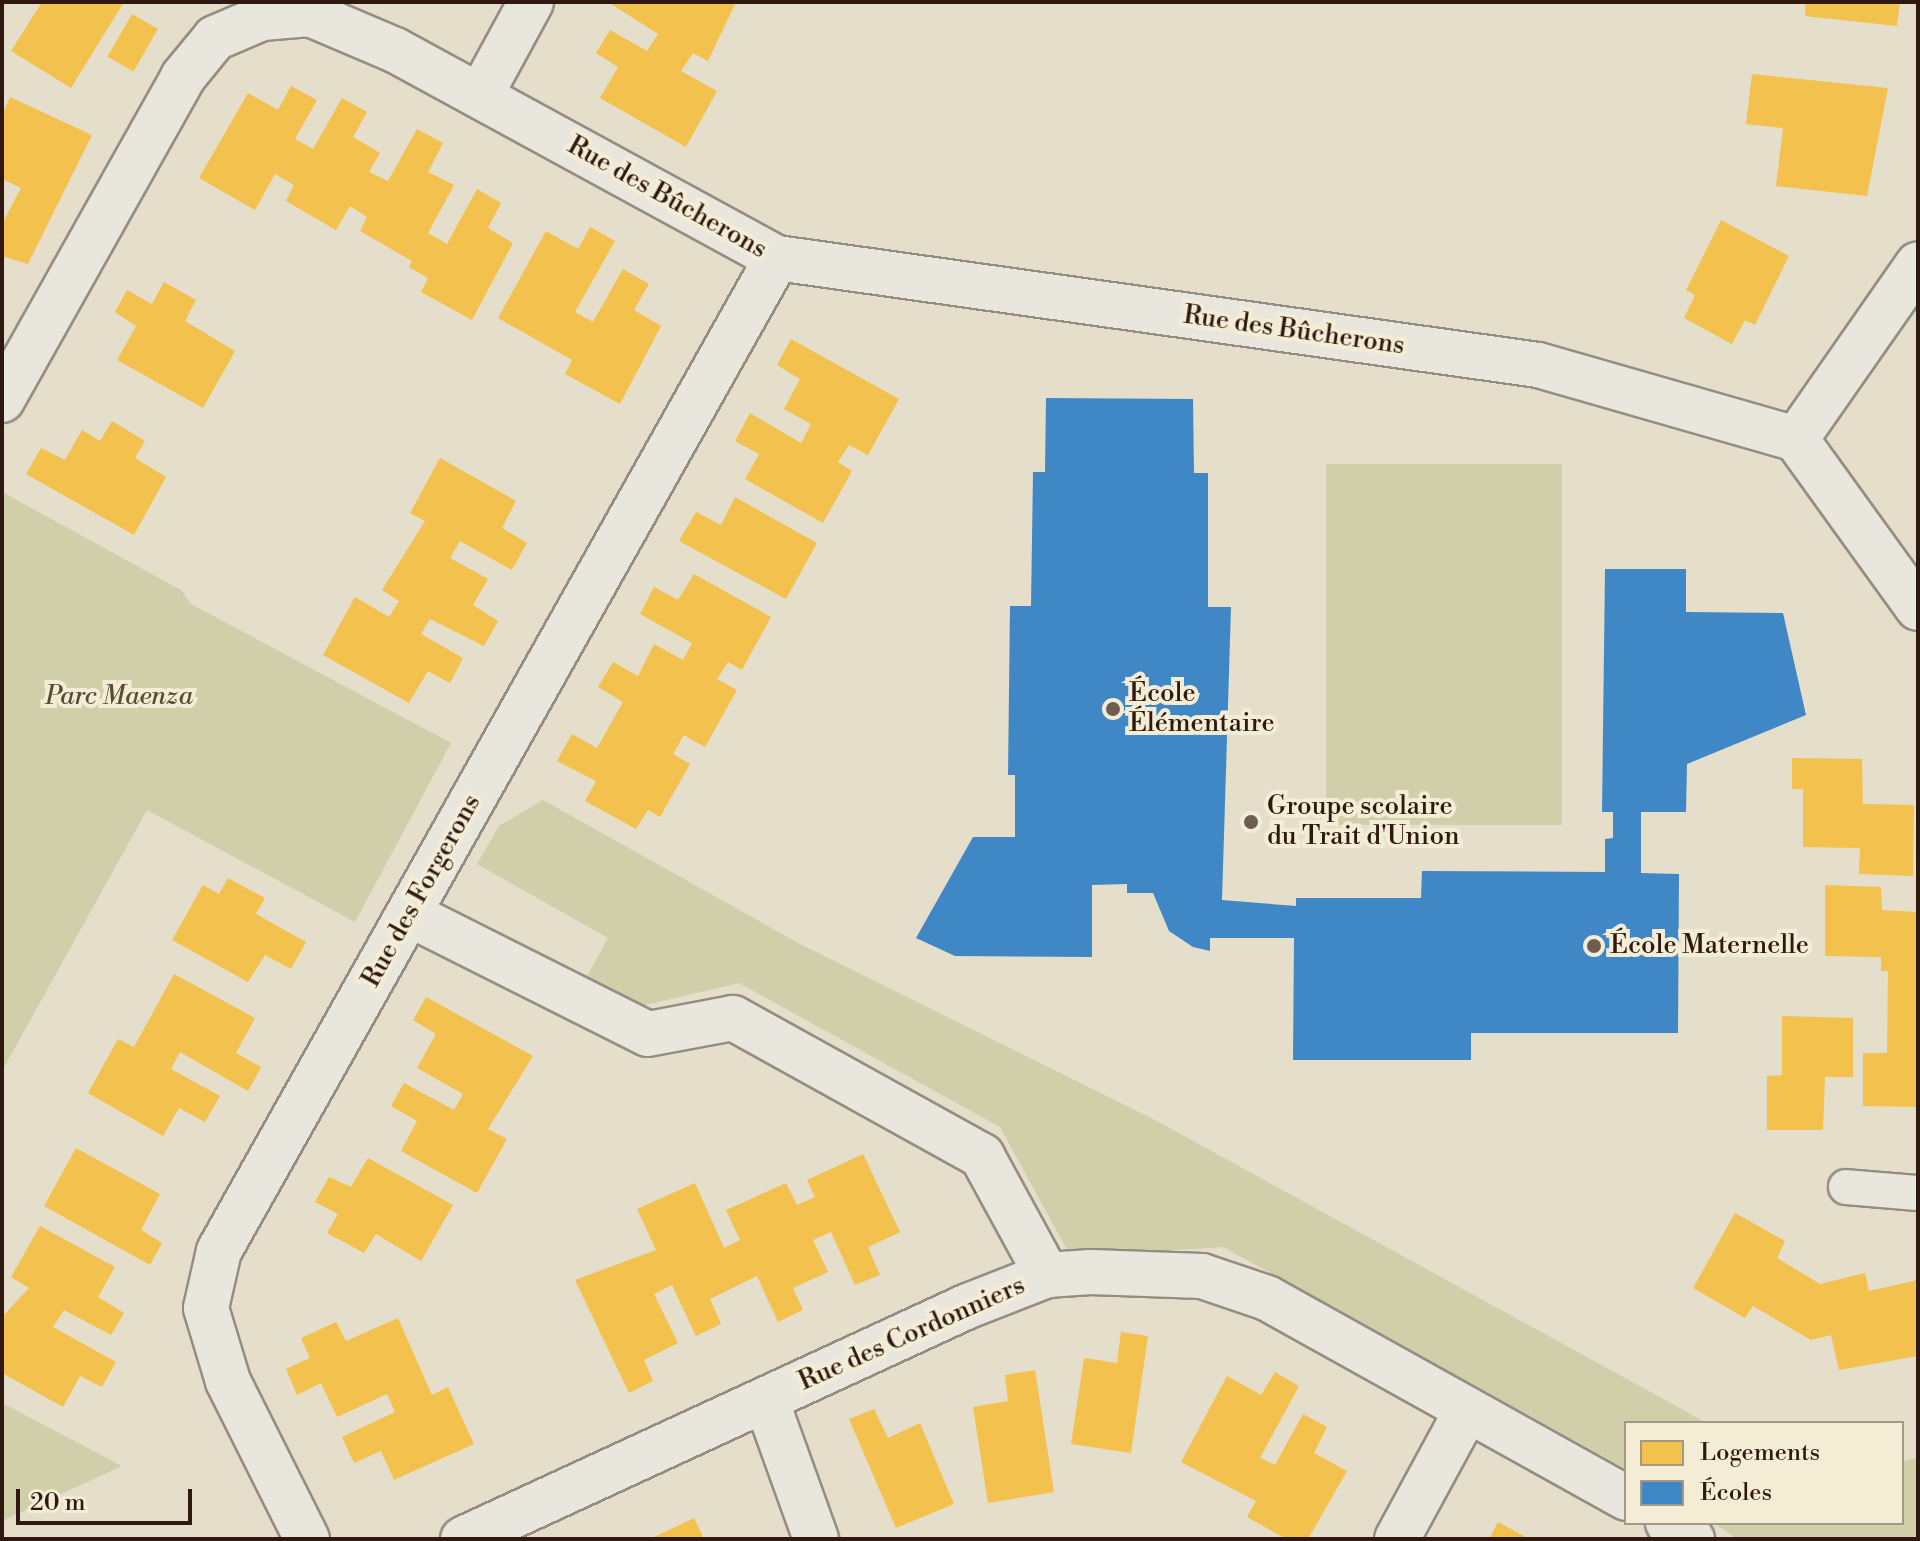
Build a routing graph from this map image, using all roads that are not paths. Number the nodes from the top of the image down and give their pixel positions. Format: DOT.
graph roads {
  1 [pos="531,2"];
  2 [pos="480,96"];
  3 [pos="777,258"];
  4 [pos="1918,264"];
  5 [pos="2,400"];
  6 [pos="1796,439"];
  7 [pos="1918,608"];
  8 [pos="409,914"];
  9 [pos="1846,1187"];
  10 [pos="1918,1193"];
  11 [pos="1047,1275"];
  12 [pos="766,1400"];
  13 [pos="1467,1410"];
  14 [pos="1624,1497"];
  15 [pos="1671,1525"];
  16 [pos="307,1539"];
  17 [pos="463,1539"];
  18 [pos="816,1539"];
  19 [pos="1397,1539"];
  20 [pos="1692,1539"];
  1 -- 2 [label="street"];
  2 -- 3 [label="street, Rue des Bûcherons"];
  2 -- 5 [label="street, Rue des Bûcherons"];
  3 -- 6 [label="street, Rue des Bûcherons"];
  3 -- 8 [label="street, Rue des Forgerons"];
  4 -- 6 [label="street"];
  6 -- 7 [label="street"];
  8 -- 11 [label="street"];
  8 -- 16 [label="street, Rue des Forgerons"];
  9 -- 10 [label="lane"];
  11 -- 12 [label="street, Rue des Cordonniers"];
  11 -- 13 [label="street, Rue des Cordonniers"];
  12 -- 17 [label="street, Rue des Cordonniers"];
  12 -- 18 [label="street"];
  13 -- 14 [label="street, Rue des Cordonniers"];
  13 -- 19 [label="street"];
  15 -- 20 [label="street"];
}
